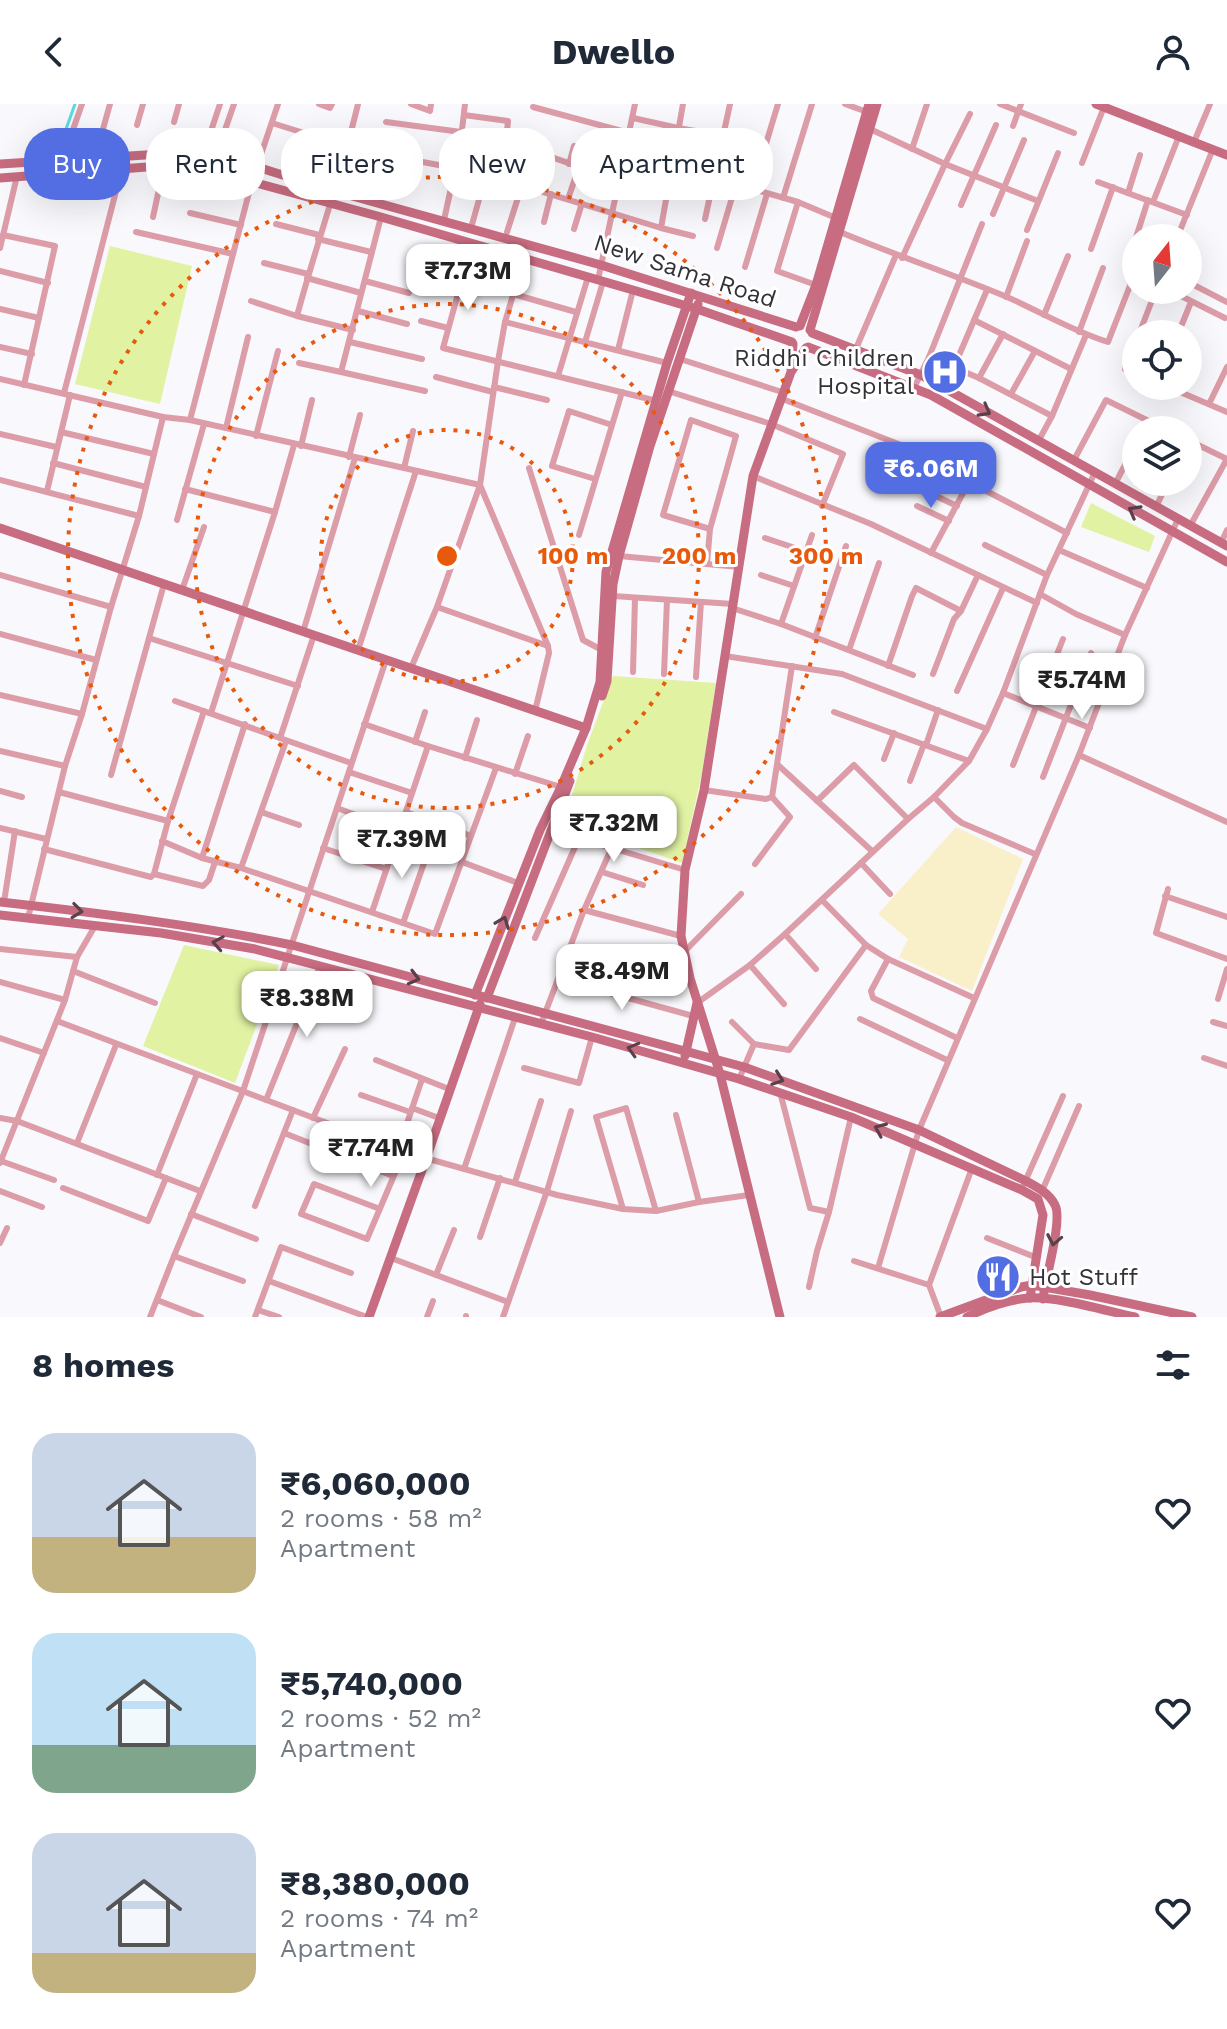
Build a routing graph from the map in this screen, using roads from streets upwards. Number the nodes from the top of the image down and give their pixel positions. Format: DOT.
graph roads {
  1 [pos="82,104"];
  2 [pos="110,104"];
  3 [pos="143,104"];
  4 [pos="179,104"];
  5 [pos="234,104"];
  6 [pos="278,104"];
  7 [pos="319,104"];
  8 [pos="332,104"];
  9 [pos="358,104"];
  10 [pos="411,104"];
  11 [pos="431,104"];
  12 [pos="465,104"];
  13 [pos="635,104"];
  14 [pos="683,104"];
  15 [pos="730,104"];
  16 [pos="778,104"];
  17 [pos="812,104"];
  18 [pos="845,104"];
  19 [pos="877,104"];
  20 [pos="927,104"];
  21 [pos="1000,104"];
  22 [pos="1210,104"];
  23 [pos="217,105"];
  24 [pos="1100,106"];
  25 [pos="533,107"];
  26 [pos="868,108"];
  27 [pos="1020,108"];
  28 [pos="970,114"];
  29 [pos="464,115"];
  30 [pos="633,118"];
  31 [pos="174,122"];
  32 [pos="386,122"];
  33 [pos="272,123"];
  34 [pos="137,125"];
  35 [pos="996,125"];
  36 [pos="1013,126"];
  37 [pos="74,128"];
  38 [pos="103,128"];
  39 [pos="210,128"];
  40 [pos="226,128"];
  41 [pos="288,128"];
  42 [pos="352,128"];
  43 [pos="462,128"];
  44 [pos="507,128"];
  45 [pos="611,128"];
  46 [pos="630,128"];
  47 [pos="678,128"];
  48 [pos="724,128"];
  49 [pos="771,128"];
  50 [pos="439,129"];
  51 [pos="870,129"];
  52 [pos="1074,133"];
  53 [pos="1179,136"];
  54 [pos="1024,140"];
  55 [pos="1194,142"];
  56 [pos="265,144"];
  57 [pos="912,149"];
  58 [pos="1213,149"];
  59 [pos="1058,153"];
  60 [pos="1140,155"];
  61 [pos="1227,155"];
  62 [pos="571,157"];
  63 [pos="555,159"];
  64 [pos="24,162"];
  65 [pos="1082,163"];
  66 [pos="0,164"];
  67 [pos="569,164"];
  68 [pos="945,164"];
  69 [pos="24,175"];
  70 [pos="975,175"];
  71 [pos="17,176"];
  72 [pos="0,178"];
  73 [pos="1098,182"];
  74 [pos="265,185"];
  75 [pos="1005,187"];
  76 [pos="1113,187"];
  77 [pos="571,190"];
  78 [pos="1128,193"];
  79 [pos="555,195"];
  80 [pos="773,196"];
  81 [pos="783,198"];
  82 [pos="568,199"];
  83 [pos="114,200"];
  84 [pos="157,200"];
  85 [pos="247,200"];
  86 [pos="332,200"];
  87 [pos="368,200"];
  88 [pos="448,200"];
  89 [pos="479,200"];
  90 [pos="517,200"];
  91 [pos="550,200"];
  92 [pos="615,200"];
  93 [pos="666,200"];
  94 [pos="709,200"];
  95 [pos="731,200"];
  96 [pos="765,200"];
  97 [pos="1038,201"];
  98 [pos="1151,201"];
  99 [pos="798,202"];
  100 [pos="331,203"];
  101 [pos="582,203"];
  102 [pos="961,205"];
  103 [pos="190,213"];
  104 [pos="612,213"];
  105 [pos="993,214"];
  106 [pos="1187,215"];
  107 [pos="153,217"];
  108 [pos="381,217"];
  109 [pos="705,219"];
  110 [pos="836,219"];
  111 [pos="444,220"];
  112 [pos="544,222"];
  113 [pos="276,224"];
  114 [pos="982,224"];
  115 [pos="1143,224"];
  116 [pos="1183,224"];
  117 [pos="241,225"];
  118 [pos="471,228"];
  119 [pos="661,228"];
  120 [pos="574,229"];
  121 [pos="1027,230"];
  122 [pos="136,232"];
  123 [pos="507,232"];
  124 [pos="840,232"];
  125 [pos="3,235"];
  126 [pos="693,236"];
  127 [pos="319,237"];
  128 [pos="1027,241"];
  129 [pos="472,243"];
  130 [pos="0,248"];
  131 [pos="717,248"];
  132 [pos="1091,249"];
  133 [pos="371,252"];
  134 [pos="233,254"];
  135 [pos="899,256"];
  136 [pos="1068,256"];
  137 [pos="524,258"];
  138 [pos="264,263"];
  139 [pos="601,265"];
  140 [pos="745,267"];
  141 [pos="1103,268"];
  142 [pos="0,271"];
  143 [pos="308,276"];
  144 [pos="960,279"];
  145 [pos="596,280"];
  146 [pos="365,281"];
  147 [pos="48,283"];
  148 [pos="816,285"];
  149 [pos="1202,289"];
  150 [pos="633,290"];
  151 [pos="987,290"];
  152 [pos="361,293"];
  153 [pos="409,293"];
  154 [pos="513,294"];
  155 [pos="696,295"];
  156 [pos="1006,297"];
  157 [pos="251,301"];
  158 [pos="1227,302"];
  159 [pos="1123,304"];
  160 [pos="1195,304"];
  161 [pos="692,308"];
  162 [pos="0,309"];
  163 [pos="358,311"];
  164 [pos="576,312"];
  165 [pos="1044,315"];
  166 [pos="297,316"];
  167 [pos="39,318"];
  168 [pos="1225,318"];
  169 [pos="974,320"];
  170 [pos="421,321"];
  171 [pos="505,322"];
  172 [pos="407,324"];
  173 [pos="798,327"];
  174 [pos="448,328"];
  175 [pos="353,330"];
  176 [pos="811,332"];
  177 [pos="1082,333"];
  178 [pos="1003,334"];
  179 [pos="248,337"];
  180 [pos="569,338"];
  181 [pos="350,342"];
  182 [pos="585,342"];
  183 [pos="792,343"];
  184 [pos="0,347"];
  185 [pos="807,347"];
  186 [pos="618,350"];
  187 [pos="278,351"];
  188 [pos="855,351"];
  189 [pos="1035,351"];
  190 [pos="32,354"];
  191 [pos="929,357"];
  192 [pos="422,359"];
  193 [pos="680,359"];
  194 [pos="498,361"];
  195 [pos="299,363"];
  196 [pos="667,363"];
  197 [pos="954,367"];
  198 [pos="1227,367"];
  199 [pos="1071,369"];
  200 [pos="341,372"];
  201 [pos="791,372"];
  202 [pos="921,375"];
  203 [pos="558,376"];
  204 [pos="436,377"];
  205 [pos="979,378"];
  206 [pos="0,379"];
  207 [pos="24,385"];
  208 [pos="914,388"];
  209 [pos="493,390"];
  210 [pos="425,391"];
  211 [pos="668,391"];
  212 [pos="622,392"];
  213 [pos="67,394"];
  214 [pos="1011,394"];
  215 [pos="781,395"];
  216 [pos="312,400"];
  217 [pos="547,400"];
  218 [pos="1199,400"];
  219 [pos="657,401"];
  220 [pos="1209,404"];
  221 [pos="1227,412"];
  222 [pos="360,415"];
  223 [pos="1052,416"];
  224 [pos="1138,416"];
  225 [pos="163,417"];
  226 [pos="190,420"];
  227 [pos="204,424"];
  228 [pos="771,424"];
  229 [pos="612,425"];
  230 [pos="226,428"];
  231 [pos="413,431"];
  232 [pos="61,432"];
  233 [pos="0,434"];
  234 [pos="256,436"];
  235 [pos="1039,440"];
  236 [pos="298,445"];
  237 [pos="56,447"];
  238 [pos="1202,447"];
  239 [pos="154,454"];
  240 [pos="352,458"];
  241 [pos="1227,459"];
  242 [pos="1074,460"];
  243 [pos="53,463"];
  244 [pos="404,468"];
  245 [pos="529,468"];
  246 [pos="416,471"];
  247 [pos="1122,471"];
  248 [pos="1095,472"];
  249 [pos="753,476"];
  250 [pos="595,479"];
  251 [pos="0,480"];
  252 [pos="969,482"];
  253 [pos="1115,484"];
  254 [pos="480,485"];
  255 [pos="1088,485"];
  256 [pos="146,487"];
  257 [pos="917,487"];
  258 [pos="185,489"];
  259 [pos="47,491"];
  260 [pos="1161,496"];
  261 [pos="822,506"];
  262 [pos="917,506"];
  263 [pos="957,506"];
  264 [pos="1156,507"];
  265 [pos="275,512"];
  266 [pos="139,516"];
  267 [pos="1178,519"];
  268 [pos="177,520"];
  269 [pos="949,521"];
  270 [pos="1190,526"];
  271 [pos="204,527"];
  272 [pos="0,528"];
  273 [pos="710,529"];
  274 [pos="1227,530"];
  275 [pos="1172,532"];
  276 [pos="1067,533"];
  277 [pos="579,535"];
  278 [pos="812,535"];
  279 [pos="765,538"];
  280 [pos="985,545"];
  281 [pos="1224,545"];
  282 [pos="846,546"];
  283 [pos="1059,550"];
  284 [pos="807,552"];
  285 [pos="931,553"];
  286 [pos="619,556"];
  287 [pos="1227,562"];
  288 [pos="707,563"];
  289 [pos="879,563"];
  290 [pos="739,567"];
  291 [pos="123,570"];
  292 [pos="0,575"];
  293 [pos="761,575"];
  294 [pos="978,575"];
  295 [pos="1047,575"];
  296 [pos="164,584"];
  297 [pos="794,586"];
  298 [pos="1003,588"];
  299 [pos="1147,588"];
  300 [pos="182,590"];
  301 [pos="1040,594"];
  302 [pos="613,596"];
  303 [pos="635,598"];
  304 [pos="667,600"];
  305 [pos="701,602"];
  306 [pos="1037,603"];
  307 [pos="733,606"];
  308 [pos="111,607"];
  309 [pos="437,607"];
  310 [pos="244,611"];
  311 [pos="961,611"];
  312 [pos="781,624"];
  313 [pos="309,633"];
  314 [pos="0,634"];
  315 [pos="1125,635"];
  316 [pos="149,638"];
  317 [pos="815,638"];
  318 [pos="1063,639"];
  319 [pos="548,646"];
  320 [pos="358,650"];
  321 [pos="602,650"];
  322 [pos="849,650"];
  323 [pos="1091,653"];
  324 [pos="725,656"];
  325 [pos="96,660"];
  326 [pos="386,660"];
  327 [pos="227,663"];
  328 [pos="792,666"];
  329 [pos="888,666"];
  330 [pos="411,668"];
  331 [pos="633,672"];
  332 [pos="664,674"];
  333 [pos="933,674"];
  334 [pos="913,675"];
  335 [pos="696,677"];
  336 [pos="298,686"];
  337 [pos="957,691"];
  338 [pos="1003,693"];
  339 [pos="0,695"];
  340 [pos="175,701"];
  341 [pos="1036,707"];
  342 [pos="938,710"];
  343 [pos="535,711"];
  344 [pos="208,712"];
  345 [pos="425,712"];
  346 [pos="834,712"];
  347 [pos="82,714"];
  348 [pos="1067,717"];
  349 [pos="477,720"];
  350 [pos="245,724"];
  351 [pos="364,724"];
  352 [pos="586,728"];
  353 [pos="1090,728"];
  354 [pos="987,729"];
  355 [pos="894,733"];
  356 [pos="528,736"];
  357 [pos="283,740"];
  358 [pos="415,742"];
  359 [pos="925,744"];
  360 [pos="428,746"];
  361 [pos="0,751"];
  362 [pos="1079,755"];
  363 [pos="465,758"];
  364 [pos="884,759"];
  365 [pos="969,761"];
  366 [pos="351,763"];
  367 [pos="778,765"];
  368 [pos="1013,765"];
  369 [pos="65,766"];
  370 [pos="496,768"];
  371 [pos="349,772"];
  372 [pos="515,774"];
  373 [pos="111,775"];
  374 [pos="1043,777"];
  375 [pos="910,781"];
  376 [pos="561,787"];
  377 [pos="704,790"];
  378 [pos="0,791"];
  379 [pos="59,792"];
  380 [pos="412,793"];
  381 [pos="22,797"];
  382 [pos="772,797"];
  383 [pos="934,797"];
  384 [pos="817,801"];
  385 [pos="337,808"];
  386 [pos="261,812"];
  387 [pos="406,812"];
  388 [pos="908,819"];
  389 [pos="168,821"];
  390 [pos="1227,822"];
  391 [pos="299,825"];
  392 [pos="0,828"];
  393 [pos="552,830"];
  394 [pos="15,831"];
  395 [pos="399,831"];
  396 [pos="471,836"];
  397 [pos="579,838"];
  398 [pos="46,839"];
  399 [pos="162,841"];
  400 [pos="430,846"];
  401 [pos="612,847"];
  402 [pos="323,848"];
  403 [pos="44,849"];
  404 [pos="872,851"];
  405 [pos="1035,854"];
  406 [pos="202,858"];
  407 [pos="215,862"];
  408 [pos="462,862"];
  409 [pos="861,863"];
  410 [pos="755,864"];
  411 [pos="241,868"];
  412 [pos="386,869"];
  413 [pos="4,870"];
  414 [pos="685,870"];
  415 [pos="602,872"];
  416 [pos="154,874"];
  417 [pos="518,883"];
  418 [pos="643,885"];
  419 [pos="309,892"];
  420 [pos="741,894"];
  421 [pos="890,894"];
  422 [pos="822,900"];
  423 [pos="2,902"];
  424 [pos="31,906"];
  425 [pos="584,910"];
  426 [pos="372,912"];
  427 [pos="0,915"];
  428 [pos="1227,917"];
  429 [pos="28,918"];
  430 [pos="403,923"];
  431 [pos="95,926"];
  432 [pos="785,934"];
  433 [pos="681,936"];
  434 [pos="535,938"];
  435 [pos="292,945"];
  436 [pos="866,945"];
  437 [pos="571,946"];
  438 [pos="0,949"];
  439 [pos="684,952"];
  440 [pos="77,957"];
  441 [pos="288,957"];
  442 [pos="888,959"];
  443 [pos="1227,959"];
  444 [pos="750,965"];
  445 [pos="320,966"];
  446 [pos="816,969"];
  447 [pos="1227,969"];
  448 [pos="73,971"];
  449 [pos="690,978"];
  450 [pos="559,979"];
  451 [pos="0,982"];
  452 [pos="974,998"];
  453 [pos="481,999"];
  454 [pos="1218,999"];
  455 [pos="65,1000"];
  456 [pos="155,1003"];
  457 [pos="697,1003"];
  458 [pos="784,1004"];
  459 [pos="544,1013"];
  460 [pos="693,1016"];
  461 [pos="515,1018"];
  462 [pos="860,1019"];
  463 [pos="57,1021"];
  464 [pos="732,1022"];
  465 [pos="1213,1022"];
  466 [pos="541,1024"];
  467 [pos="1227,1026"];
  468 [pos="592,1037"];
  469 [pos="0,1038"];
  470 [pos="957,1038"];
  471 [pos="754,1044"];
  472 [pos="116,1045"];
  473 [pos="345,1049"];
  474 [pos="686,1051"];
  475 [pos="44,1053"];
  476 [pos="1204,1058"];
  477 [pos="376,1060"];
  478 [pos="716,1060"];
  479 [pos="947,1060"];
  480 [pos="684,1063"];
  481 [pos="1227,1066"];
  482 [pos="744,1067"];
  483 [pos="524,1068"];
  484 [pos="197,1074"];
  485 [pos="720,1074"];
  486 [pos="422,1079"];
  487 [pos="739,1079"];
  488 [pos="449,1089"];
  489 [pos="243,1091"];
  490 [pos="780,1092"];
  491 [pos="361,1095"];
  492 [pos="1063,1096"];
  493 [pos="266,1100"];
  494 [pos="541,1101"];
  495 [pos="1079,1106"];
  496 [pos="293,1110"];
  497 [pos="411,1110"];
  498 [pos="571,1111"];
  499 [pos="676,1115"];
  500 [pos="851,1117"];
  501 [pos="0,1118"];
  502 [pos="313,1118"];
  503 [pos="439,1118"];
  504 [pos="17,1121"];
  505 [pos="919,1130"];
  506 [pos="284,1133"];
  507 [pos="77,1143"];
  508 [pos="913,1143"];
  509 [pos="401,1151"];
  510 [pos="426,1159"];
  511 [pos="1,1162"];
  512 [pos="972,1168"];
  513 [pos="464,1169"];
  514 [pos="157,1175"];
  515 [pos="393,1176"];
  516 [pos="166,1178"];
  517 [pos="500,1178"];
  518 [pos="54,1180"];
  519 [pos="515,1182"];
  520 [pos="1024,1185"];
  521 [pos="63,1188"];
  522 [pos="0,1191"];
  523 [pos="200,1191"];
  524 [pos="547,1191"];
  525 [pos="1040,1194"];
  526 [pos="749,1195"];
  527 [pos="699,1202"];
  528 [pos="255,1206"];
  529 [pos="42,1207"];
  530 [pos="380,1209"];
  531 [pos="623,1209"];
  532 [pos="656,1211"];
  533 [pos="829,1212"];
  534 [pos="191,1214"];
  535 [pos="7,1228"];
  536 [pos="454,1230"];
  537 [pos="480,1237"];
  538 [pos="987,1238"];
  539 [pos="256,1239"];
  540 [pos="0,1243"];
  541 [pos="174,1256"];
  542 [pos="1035,1257"];
  543 [pos="391,1258"];
  544 [pos="854,1261"];
  545 [pos="878,1268"];
  546 [pos="351,1273"];
  547 [pos="436,1275"];
  548 [pos="243,1281"];
  549 [pos="269,1281"];
  550 [pos="929,1285"];
  551 [pos="1032,1285"];
  552 [pos="809,1287"];
  553 [pos="1044,1287"];
  554 [pos="1030,1298"];
  555 [pos="1043,1299"];
  556 [pos="157,1300"];
  557 [pos="433,1301"];
  558 [pos="508,1302"];
  559 [pos="182,1309"];
  560 [pos="257,1313"];
  561 [pos="150,1317"];
  562 [pos="179,1317"];
  563 [pos="201,1317"];
  564 [pos="279,1317"];
  565 [pos="368,1317"];
  566 [pos="427,1317"];
  567 [pos="503,1317"];
  568 [pos="780,1317"];
  569 [pos="941,1317"];
  570 [pos="967,1317"];
  571 [pos="1135,1317"];
  572 [pos="1192,1317"];
  1 -- 37 [label="street"];
  2 -- 38 [label="street"];
  3 -- 34 [label="street"];
  4 -- 31 [label="street"];
  5 -- 40 [label="street"];
  6 -- 33 [label="street"];
  7 -- 8 [label="street"];
  9 -- 42 [label="street"];
  10 -- 11 [label="street"];
  12 -- 29 [label="street"];
  13 -- 30 [label="street"];
  14 -- 47 [label="street"];
  15 -- 48 [label="street"];
  16 -- 49 [label="street"];
  17 -- 81 [label="street"];
  18 -- 26 [label="street"];
  19 -- 51 [label="street"];
  20 -- 57 [label="street"];
  21 -- 27 [label="street"];
  22 -- 55 [label="street"];
  23 -- 39 [label="street"];
  24 -- 53 [label="street"];
  24 -- 65 [label="street"];
  25 -- 45 [label="street"];
  26 -- 110 [label="street"];
  27 -- 36 [label="street"];
  27 -- 52 [label="street"];
  28 -- 68 [label="street"];
  29 -- 43 [label="street"];
  29 -- 44 [label="street"];
  30 -- 46 [label="street"];
  30 -- 47 [label="street"];
  32 -- 50 [label="street"];
  33 -- 41 [label="street"];
  33 -- 56 [label="street"];
  35 -- 70 [label="street"];
  51 -- 57 [label="street"];
  51 -- 124 [label="street"];
  53 -- 55 [label="street"];
  53 -- 98 [label="street"];
  54 -- 75 [label="street"];
  55 -- 58 [label="street"];
  57 -- 68 [label="street"];
  58 -- 61 [label="street"];
  58 -- 106 [label="street"];
  59 -- 97 [label="street"];
  60 -- 78 [label="street"];
  62 -- 67 [label="street"];
  63 -- 67 [label="street"];
  64 -- 66 [label="street, New Sama Road"];
  68 -- 70 [label="street"];
  68 -- 135 [label="street"];
  69 -- 71 [label="street, New Sama Road"];
  70 -- 75 [label="street"];
  70 -- 102 [label="street"];
  71 -- 72 [label="street, New Sama Road"];
  71 -- 125 [label="street"];
  73 -- 76 [label="street"];
  74 -- 100 [label="street, New Sama Road"];
  75 -- 97 [label="street"];
  75 -- 105 [label="street"];
  76 -- 78 [label="street"];
  76 -- 132 [label="street"];
  77 -- 82 [label="street"];
  78 -- 98 [label="street"];
  79 -- 82 [label="street"];
  80 -- 81 [label="street"];
  81 -- 99 [label="street"];
  82 -- 101 [label="street"];
  83 -- 213 [label="street"];
  84 -- 107 [label="street"];
  85 -- 117 [label="street"];
  86 -- 100 [label="street"];
  87 -- 111 [label="street, New Sama Road"];
  88 -- 111 [label="street"];
  89 -- 118 [label="street"];
  90 -- 123 [label="street"];
  91 -- 112 [label="street"];
  92 -- 104 [label="street"];
  93 -- 119 [label="street"];
  94 -- 109 [label="street"];
  95 -- 131 [label="street"];
  96 -- 140 [label="street"];
  97 -- 121 [label="street"];
  98 -- 106 [label="street"];
  98 -- 115 [label="street"];
  99 -- 110 [label="street"];
  99 -- 148 [label="street"];
  100 -- 108 [label="street, New Sama Road"];
  100 -- 127 [label="street"];
  101 -- 104 [label="street"];
  101 -- 120 [label="street"];
  103 -- 117 [label="street"];
  104 -- 119 [label="street"];
  104 -- 139 [label="street"];
  106 -- 116 [label="street"];
  108 -- 129 [label="street, New Sama Road"];
  108 -- 133 [label="street"];
  110 -- 148 [label="street"];
  111 -- 118 [label="street, New Sama Road"];
  113 -- 127 [label="street"];
  114 -- 144 [label="street"];
  117 -- 134 [label="street"];
  118 -- 139 [label="street, New Sama Road"];
  119 -- 126 [label="street"];
  122 -- 134 [label="street"];
  124 -- 135 [label="street"];
  124 -- 176 [label="street"];
  125 -- 130 [label="street"];
  125 -- 147 [label="street"];
  127 -- 133 [label="street"];
  127 -- 143 [label="street"];
  128 -- 156 [label="street"];
  129 -- 137 [label="street, New Sama Road"];
  129 -- 174 [label="street"];
  133 -- 146 [label="street"];
  134 -- 226 [label="street"];
  135 -- 144 [label="street"];
  135 -- 188 [label="street"];
  136 -- 165 [label="street"];
  137 -- 145 [label="street, New Sama Road"];
  137 -- 154 [label="street"];
  138 -- 143 [label="street"];
  139 -- 145 [label="street"];
  139 -- 155 [label="street, New Sama Road"];
  141 -- 177 [label="street"];
  142 -- 147 [label="street"];
  143 -- 152 [label="street"];
  143 -- 166 [label="street"];
  144 -- 151 [label="street"];
  144 -- 191 [label="street"];
  145 -- 150 [label="street, New Sama Road"];
  145 -- 164 [label="street"];
  145 -- 182 [label="street"];
  146 -- 152 [label="street"];
  146 -- 153 [label="street"];
  147 -- 167 [label="street"];
  148 -- 173 [label="street"];
  149 -- 158 [label="street"];
  150 -- 161 [label="street, New Sama Road"];
  150 -- 186 [label="street"];
  151 -- 156 [label="street"];
  151 -- 169 [label="street"];
  152 -- 163 [label="street"];
  154 -- 164 [label="street"];
  154 -- 171 [label="street"];
  155 -- 161 [label="street"];
  155 -- 173 [label="street, New Sama Road"];
  156 -- 165 [label="street"];
  157 -- 166 [label="street"];
  159 -- 177 [label="street"];
  160 -- 168 [label="street"];
  161 -- 183 [label="street, New Sama Road"];
  161 -- 193 [label="street"];
  161 -- 196 [label="street"];
  162 -- 167 [label="street"];
  163 -- 172 [label="street"];
  163 -- 175 [label="street"];
  164 -- 180 [label="street"];
  165 -- 177 [label="street"];
  166 -- 175 [label="street"];
  167 -- 190 [label="street"];
  169 -- 178 [label="street"];
  169 -- 197 [label="street"];
  170 -- 174 [label="street"];
  171 -- 180 [label="street"];
  171 -- 194 [label="street"];
  173 -- 176 [label="street"];
  173 -- 183 [label="street"];
  174 -- 194 [label="street"];
  175 -- 181 [label="street"];
  176 -- 185 [label="street"];
  176 -- 188 [label="street"];
  177 -- 199 [label="street"];
  178 -- 189 [label="street"];
  178 -- 205 [label="street"];
  179 -- 230 [label="street"];
  180 -- 182 [label="street"];
  180 -- 203 [label="street"];
  181 -- 192 [label="street"];
  181 -- 200 [label="street"];
  182 -- 186 [label="street"];
  183 -- 185 [label="street"];
  183 -- 201 [label="street"];
  184 -- 190 [label="street"];
  185 -- 201 [label="street"];
  185 -- 208 [label="street"];
  186 -- 196 [label="street"];
  187 -- 234 [label="street"];
  188 -- 202 [label="street"];
  189 -- 199 [label="street"];
  189 -- 214 [label="street"];
  190 -- 207 [label="street"];
  191 -- 197 [label="street"];
  191 -- 202 [label="street"];
  193 -- 211 [label="street"];
  193 -- 215 [label="street"];
  194 -- 203 [label="street"];
  194 -- 209 [label="street"];
  195 -- 200 [label="street"];
  196 -- 219 [label="street"];
  197 -- 205 [label="street"];
  198 -- 220 [label="street"];
  199 -- 223 [label="street"];
  200 -- 210 [label="street"];
  201 -- 215 [label="street"];
  202 -- 208 [label="street"];
  202 -- 235 [label="street, one-way"];
  203 -- 212 [label="street"];
  204 -- 209 [label="street"];
  205 -- 214 [label="street"];
  206 -- 207 [label="street"];
  207 -- 213 [label="street"];
  208 -- 255 [label="street"];
  209 -- 217 [label="street"];
  209 -- 254 [label="street"];
  211 -- 228 [label="street"];
  211 -- 286 [label="street"];
  212 -- 219 [label="street"];
  212 -- 229 [label="street"];
  213 -- 225 [label="street"];
  213 -- 232 [label="street"];
  214 -- 223 [label="street"];
  215 -- 228 [label="street"];
  215 -- 252 [label="street"];
  216 -- 236 [label="street"];
  218 -- 220 [label="street"];
  219 -- 321 [label="street"];
  220 -- 221 [label="street"];
  222 -- 240 [label="street"];
  223 -- 235 [label="street"];
  224 -- 242 [label="street"];
  225 -- 226 [label="street"];
  225 -- 239 [label="street"];
  226 -- 227 [label="street"];
  227 -- 230 [label="street"];
  227 -- 258 [label="street"];
  228 -- 249 [label="street"];
  228 -- 261 [label="street"];
  229 -- 250 [label="street"];
  229 -- 250 [label="street"];
  230 -- 234 [label="street"];
  231 -- 244 [label="street"];
  232 -- 237 [label="street"];
  232 -- 239 [label="street"];
  233 -- 237 [label="street"];
  234 -- 236 [label="street"];
  235 -- 242 [label="street"];
  236 -- 240 [label="street"];
  236 -- 265 [label="street"];
  237 -- 243 [label="street"];
  238 -- 241 [label="street"];
  239 -- 256 [label="street"];
  240 -- 244 [label="street"];
  240 -- 313 [label="street"];
  241 -- 270 [label="street"];
  242 -- 248 [label="street"];
  243 -- 256 [label="street"];
  243 -- 259 [label="street"];
  244 -- 246 [label="street"];
  245 -- 321 [label="street"];
  246 -- 254 [label="street"];
  246 -- 320 [label="street"];
  247 -- 253 [label="street"];
  248 -- 253 [label="street"];
  248 -- 255 [label="street"];
  249 -- 261 [label="street"];
  249 -- 290 [label="street"];
  250 -- 277 [label="street"];
  251 -- 259 [label="street"];
  252 -- 263 [label="street"];
  252 -- 276 [label="street"];
  253 -- 264 [label="street"];
  254 -- 309 [label="street"];
  254 -- 319 [label="street"];
  275 -- 255 [label="street, one-way"];
  255 -- 276 [label="street"];
  256 -- 266 [label="street"];
  257 -- 263 [label="street"];
  258 -- 265 [label="street"];
  258 -- 268 [label="street"];
  259 -- 266 [label="street"];
  260 -- 264 [label="street"];
  261 -- 285 [label="street"];
  262 -- 269 [label="street"];
  263 -- 269 [label="street"];
  264 -- 267 [label="street"];
  265 -- 310 [label="street"];
  266 -- 291 [label="street"];
  267 -- 270 [label="street"];
  267 -- 275 [label="street"];
  269 -- 285 [label="street"];
  270 -- 281 [label="street"];
  271 -- 300 [label="street"];
  272 -- 291 [label="street"];
  273 -- 273 [label="street"];
  273 -- 288 [label="street"];
  274 -- 281 [label="street"];
  275 -- 287 [label="street"];
  275 -- 299 [label="street"];
  276 -- 283 [label="street"];
  278 -- 284 [label="street"];
  279 -- 284 [label="street"];
  280 -- 295 [label="street"];
  282 -- 317 [label="street"];
  283 -- 295 [label="street"];
  283 -- 299 [label="street"];
  284 -- 297 [label="street"];
  285 -- 294 [label="street"];
  286 -- 288 [label="street"];
  286 -- 302 [label="street"];
  288 -- 290 [label="street"];
  289 -- 322 [label="street"];
  290 -- 307 [label="street"];
  291 -- 296 [label="street"];
  291 -- 308 [label="street"];
  292 -- 308 [label="street"];
  293 -- 297 [label="street"];
  294 -- 298 [label="street"];
  294 -- 311 [label="street"];
  295 -- 301 [label="street"];
  296 -- 300 [label="street"];
  296 -- 316 [label="street"];
  297 -- 312 [label="street"];
  298 -- 306 [label="street"];
  298 -- 337 [label="street"];
  299 -- 315 [label="street"];
  300 -- 310 [label="street"];
  301 -- 306 [label="street"];
  301 -- 315 [label="street"];
  302 -- 303 [label="street"];
  302 -- 393 [label="street"];
  303 -- 304 [label="street"];
  303 -- 331 [label="street"];
  304 -- 305 [label="street"];
  304 -- 332 [label="street"];
  305 -- 307 [label="street"];
  305 -- 335 [label="street"];
  306 -- 338 [label="street"];
  307 -- 312 [label="street"];
  307 -- 324 [label="street"];
  308 -- 325 [label="street"];
  309 -- 319 [label="street"];
  309 -- 330 [label="street"];
  310 -- 313 [label="street"];
  310 -- 327 [label="street"];
  311 -- 329 [label="street"];
  311 -- 333 [label="street"];
  312 -- 317 [label="street"];
  313 -- 320 [label="street"];
  313 -- 336 [label="street"];
  314 -- 325 [label="street"];
  315 -- 353 [label="street"];
  316 -- 327 [label="street"];
  316 -- 373 [label="street"];
  317 -- 322 [label="street"];
  318 -- 341 [label="street"];
  319 -- 343 [label="street"];
  320 -- 326 [label="street"];
  321 -- 352 [label="street"];
  322 -- 329 [label="street"];
  323 -- 348 [label="street"];
  324 -- 328 [label="street"];
  324 -- 377 [label="street"];
  325 -- 347 [label="street"];
  326 -- 330 [label="street"];
  326 -- 351 [label="street"];
  327 -- 336 [label="street"];
  327 -- 344 [label="street"];
  328 -- 342 [label="street"];
  328 -- 367 [label="street"];
  329 -- 334 [label="street"];
  330 -- 343 [label="street"];
  336 -- 357 [label="street"];
  338 -- 341 [label="street"];
  338 -- 354 [label="street"];
  339 -- 347 [label="street"];
  340 -- 344 [label="street"];
  341 -- 348 [label="street"];
  341 -- 368 [label="street"];
  342 -- 354 [label="street"];
  342 -- 359 [label="street"];
  343 -- 352 [label="street"];
  344 -- 350 [label="street"];
  344 -- 389 [label="street"];
  345 -- 358 [label="street"];
  346 -- 355 [label="street"];
  347 -- 369 [label="street"];
  348 -- 353 [label="street"];
  348 -- 374 [label="street"];
  349 -- 363 [label="street"];
  350 -- 357 [label="street"];
  350 -- 406 [label="street"];
  351 -- 358 [label="street"];
  351 -- 366 [label="street"];
  352 -- 376 [label="street"];
  353 -- 362 [label="street"];
  354 -- 365 [label="street"];
  355 -- 359 [label="street"];
  355 -- 364 [label="street"];
  356 -- 372 [label="street"];
  357 -- 366 [label="street"];
  357 -- 386 [label="street"];
  358 -- 360 [label="street"];
  359 -- 365 [label="street"];
  359 -- 375 [label="street"];
  360 -- 363 [label="street"];
  360 -- 380 [label="street"];
  361 -- 369 [label="street"];
  362 -- 390 [label="street"];
  362 -- 405 [label="street"];
  363 -- 370 [label="street"];
  365 -- 383 [label="street"];
  366 -- 371 [label="street"];
  367 -- 382 [label="street"];
  367 -- 384 [label="street"];
  369 -- 379 [label="street"];
  370 -- 372 [label="street"];
  370 -- 396 [label="street"];
  371 -- 380 [label="street"];
  371 -- 385 [label="street"];
  372 -- 376 [label="street"];
  376 -- 417 [label="street"];
  377 -- 382 [label="street"];
  377 -- 414 [label="street"];
  378 -- 381 [label="street"];
  379 -- 389 [label="street"];
  379 -- 398 [label="street"];
  380 -- 387 [label="street"];
  382 -- 410 [label="street"];
  383 -- 388 [label="street"];
  383 -- 405 [label="street"];
  384 -- 388 [label="street"];
  384 -- 404 [label="street"];
  385 -- 395 [label="street"];
  385 -- 402 [label="street"];
  386 -- 391 [label="street"];
  386 -- 411 [label="street"];
  387 -- 395 [label="street"];
  387 -- 396 [label="street"];
  388 -- 404 [label="street"];
  389 -- 399 [label="street"];
  392 -- 394 [label="street"];
  393 -- 397 [label="street"];
  393 -- 453 [label="street"];
  394 -- 398 [label="street"];
  394 -- 413 [label="street"];
  395 -- 412 [label="street"];
  396 -- 408 [label="street"];
  397 -- 401 [label="street"];
  397 -- 434 [label="street"];
  398 -- 403 [label="street"];
  399 -- 406 [label="street"];
  399 -- 416 [label="street"];
  400 -- 430 [label="street"];
  401 -- 414 [label="street"];
  401 -- 415 [label="street"];
  402 -- 412 [label="street"];
  402 -- 419 [label="street"];
  403 -- 416 [label="street"];
  403 -- 424 [label="street"];
  404 -- 409 [label="street"];
  405 -- 452 [label="street"];
  406 -- 407 [label="street"];
  407 -- 411 [label="street"];
  407 -- 416 [label="street"];
  408 -- 417 [label="street"];
  408 -- 430 [label="street"];
  409 -- 421 [label="street"];
  409 -- 422 [label="street"];
  411 -- 419 [label="street"];
  412 -- 426 [label="street"];
  413 -- 423 [label="street"];
  414 -- 433 [label="street"];
  415 -- 418 [label="street"];
  415 -- 425 [label="street"];
  453 -- 417 [label="street, one-way"];
  419 -- 426 [label="street"];
  419 -- 435 [label="street"];
  420 -- 439 [label="street"];
  422 -- 432 [label="street"];
  422 -- 436 [label="street"];
  423 -- 424 [label="street"];
  424 -- 429 [label="street"];
  424 -- 435 [label="street, one-way"];
  425 -- 433 [label="street"];
  425 -- 437 [label="street"];
  426 -- 430 [label="street"];
  427 -- 429 [label="street"];
  428 -- 443 [label="street"];
  429 -- 431 [label="street"];
  431 -- 440 [label="street"];
  441 -- 431 [label="street, one-way"];
  432 -- 444 [label="street"];
  432 -- 446 [label="street"];
  433 -- 439 [label="street"];
  435 -- 441 [label="street"];
  435 -- 453 [label="street, one-way"];
  436 -- 442 [label="street"];
  436 -- 471 [label="street"];
  437 -- 449 [label="street"];
  437 -- 450 [label="street"];
  438 -- 440 [label="street"];
  439 -- 449 [label="street"];
  440 -- 448 [label="street"];
  441 -- 445 [label="street"];
  441 -- 489 [label="street"];
  442 -- 452 [label="street"];
  442 -- 470 [label="street"];
  444 -- 457 [label="street"];
  444 -- 458 [label="street"];
  445 -- 453 [label="street"];
  445 -- 493 [label="street"];
  447 -- 454 [label="street"];
  448 -- 455 [label="street"];
  448 -- 456 [label="street"];
  449 -- 457 [label="street"];
  450 -- 459 [label="street"];
  450 -- 460 [label="street"];
  451 -- 455 [label="street"];
  452 -- 470 [label="street"];
  453 -- 459 [label="street"];
  453 -- 461 [label="street"];
  453 -- 488 [label="street"];
  455 -- 463 [label="street"];
  457 -- 460 [label="street"];
  457 -- 478 [label="street"];
  459 -- 466 [label="street"];
  459 -- 474 [label="street"];
  460 -- 474 [label="street"];
  461 -- 466 [label="street"];
  461 -- 513 [label="street"];
  462 -- 479 [label="street"];
  463 -- 472 [label="street"];
  463 -- 475 [label="street"];
  464 -- 471 [label="street"];
  465 -- 467 [label="street"];
  466 -- 468 [label="street"];
  480 -- 468 [label="street, one-way"];
  468 -- 483 [label="street"];
  469 -- 475 [label="street"];
  470 -- 479 [label="street"];
  471 -- 482 [label="street"];
  472 -- 484 [label="street"];
  472 -- 507 [label="street"];
  473 -- 502 [label="street"];
  474 -- 478 [label="street"];
  474 -- 480 [label="street"];
  475 -- 504 [label="street"];
  476 -- 481 [label="street"];
  477 -- 486 [label="street"];
  478 -- 482 [label="street"];
  478 -- 485 [label="street"];
  479 -- 505 [label="street"];
  480 -- 485 [label="street"];
  482 -- 487 [label="street"];
  482 -- 505 [label="street, one-way"];
  484 -- 489 [label="street"];
  484 -- 514 [label="street"];
  485 -- 487 [label="street"];
  485 -- 526 [label="street"];
  486 -- 488 [label="street"];
  486 -- 497 [label="street"];
  487 -- 490 [label="street"];
  488 -- 503 [label="street"];
  489 -- 493 [label="street"];
  489 -- 523 [label="street"];
  490 -- 500 [label="street"];
  490 -- 533 [label="street"];
  491 -- 497 [label="street"];
  492 -- 520 [label="street"];
  493 -- 496 [label="street"];
  494 -- 519 [label="street"];
  495 -- 525 [label="street"];
  496 -- 502 [label="street"];
  496 -- 506 [label="street"];
  497 -- 503 [label="street"];
  497 -- 509 [label="street"];
  498 -- 524 [label="street"];
  499 -- 527 [label="street"];
  508 -- 500 [label="street, one-way"];
  500 -- 533 [label="street"];
  501 -- 504 [label="street"];
  502 -- 509 [label="street"];
  503 -- 510 [label="street"];
  504 -- 507 [label="street"];
  504 -- 511 [label="street"];
  505 -- 508 [label="street"];
  505 -- 520 [label="street"];
  506 -- 515 [label="street"];
  506 -- 528 [label="street"];
  507 -- 514 [label="street"];
  508 -- 512 [label="street"];
  508 -- 545 [label="street"];
  509 -- 510 [label="street"];
  509 -- 515 [label="street"];
  510 -- 513 [label="street"];
  510 -- 543 [label="street"];
  511 -- 518 [label="street"];
  512 -- 520 [label="street"];
  512 -- 550 [label="street"];
  513 -- 517 [label="street"];
  514 -- 516 [label="street"];
  515 -- 530 [label="street"];
  516 -- 521 [label="street"];
  516 -- 523 [label="street"];
  517 -- 519 [label="street"];
  517 -- 537 [label="street"];
  519 -- 524 [label="street"];
  520 -- 525 [label="street"];
  522 -- 529 [label="street"];
  523 -- 534 [label="street"];
  524 -- 531 [label="street"];
  524 -- 558 [label="street"];
  525 -- 542 [label="street"];
  525 -- 553 [label="street, one-way"];
  526 -- 527 [label="street"];
  526 -- 568 [label="street"];
  527 -- 532 [label="street"];
  530 -- 530 [label="street"];
  531 -- 532 [label="street"];
  531 -- 532 [label="street"];
  533 -- 552 [label="street"];
  534 -- 539 [label="street"];
  534 -- 541 [label="street"];
  535 -- 540 [label="street"];
  536 -- 547 [label="street"];
  538 -- 542 [label="street"];
  541 -- 548 [label="street"];
  541 -- 556 [label="street"];
  542 -- 551 [label="street"];
  543 -- 547 [label="street"];
  543 -- 565 [label="street"];
  544 -- 545 [label="street"];
  545 -- 550 [label="street"];
  546 -- 549 [label="street"];
  547 -- 558 [label="street"];
  549 -- 560 [label="street"];
  549 -- 565 [label="street"];
  550 -- 569 [label="street"];
  551 -- 553 [label="street"];
  551 -- 554 [label="street"];
  551 -- 569 [label="street"];
  553 -- 555 [label="street"];
  553 -- 572 [label="street"];
  554 -- 555 [label="street"];
  554 -- 570 [label="street"];
  555 -- 571 [label="street"];
  556 -- 559 [label="street"];
  556 -- 561 [label="street"];
  557 -- 566 [label="street"];
  558 -- 567 [label="street"];
  559 -- 562 [label="street"];
  559 -- 563 [label="street"];
  560 -- 564 [label="street"];
}
